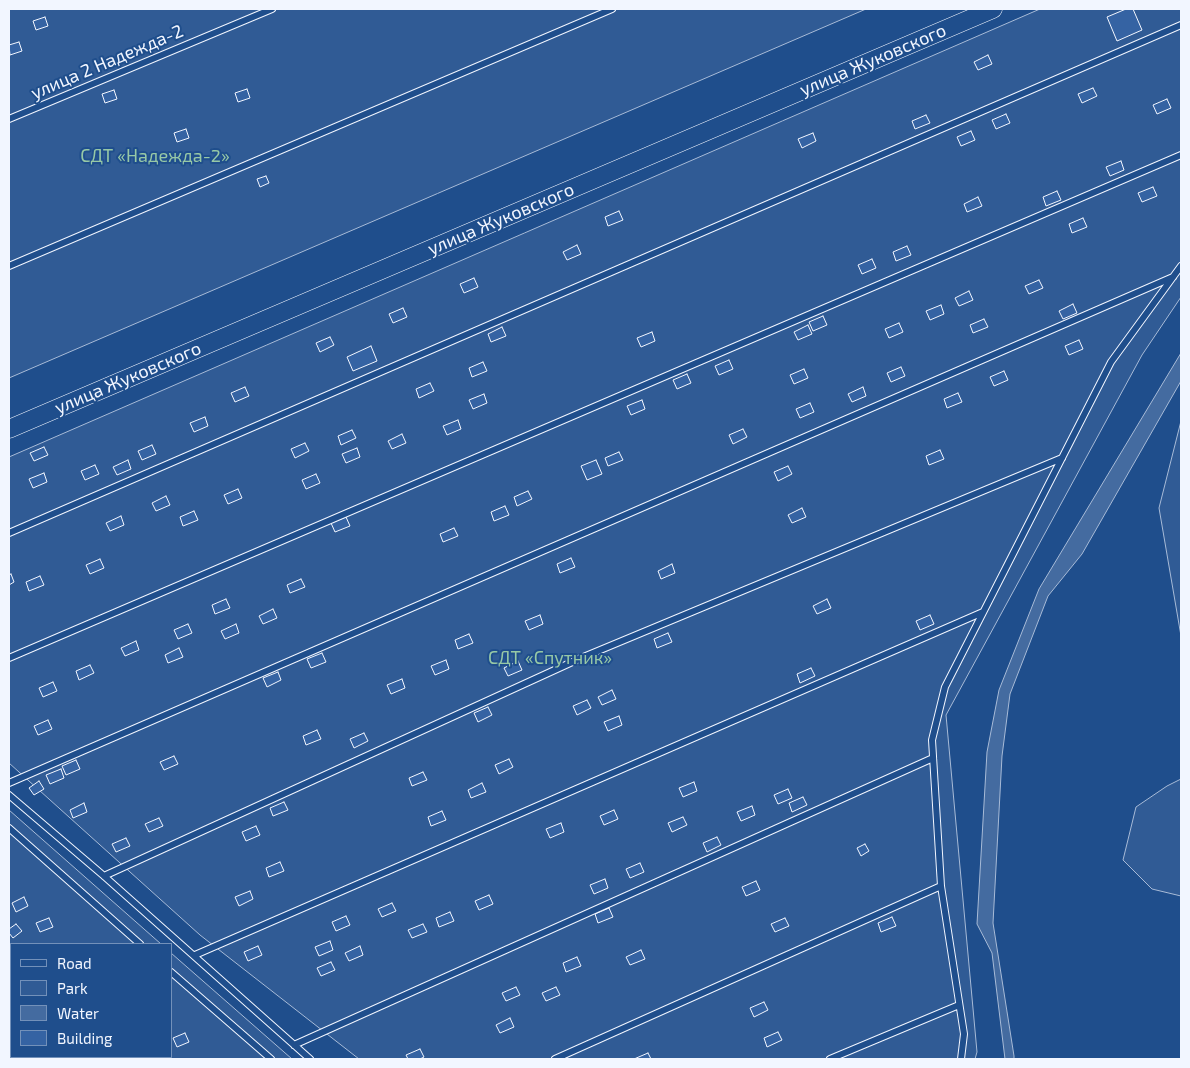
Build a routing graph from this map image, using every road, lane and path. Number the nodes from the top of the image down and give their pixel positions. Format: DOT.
graph roads {
  1 [pos="272,9"];
  2 [pos="612,9"];
  3 [pos="993,9"];
  4 [pos="1181,25"];
  5 [pos="9,120"];
  6 [pos="1181,155"];
  7 [pos="9,266"];
  8 [pos="1181,266"];
  9 [pos="1173,277"];
  10 [pos="9,429"];
  11 [pos="1062,458"];
  12 [pos="9,532"];
  13 [pos="983,612"];
  14 [pos="9,658"];
  15 [pos="933,758"];
  16 [pos="9,784"];
  17 [pos="9,795"];
  18 [pos="9,828"];
  19 [pos="104,876"];
  20 [pos="941,886"];
  21 [pos="139,943"];
  22 [pos="194,955"];
  23 [pos="172,973"];
  24 [pos="959,1005"];
  25 [pos="294,1045"];
  26 [pos="271,1059"];
  27 [pos="310,1059"];
  28 [pos="555,1059"];
  29 [pos="830,1059"];
  30 [pos="962,1059"];
  1 -- 5 [label="lane, улица 2 Надежда-2"];
  2 -- 7 [label="lane"];
  3 -- 10 [label="main road, улица Жуковского"];
  4 -- 12 [label="lane"];
  6 -- 14 [label="lane"];
  8 -- 9 [label="lane"];
  9 -- 11 [label="lane"];
  9 -- 16 [label="lane"];
  11 -- 13 [label="lane"];
  11 -- 19 [label="lane"];
  13 -- 15 [label="lane"];
  13 -- 22 [label="lane"];
  15 -- 20 [label="lane"];
  15 -- 25 [label="lane"];
  17 -- 19 [label="lane"];
  18 -- 21 [label="lane"];
  19 -- 22 [label="lane"];
  20 -- 24 [label="lane"];
  20 -- 28 [label="lane"];
  22 -- 25 [label="lane"];
  23 -- 26 [label="lane"];
  24 -- 29 [label="lane"];
  24 -- 30 [label="lane"];
  25 -- 27 [label="lane"];
}
